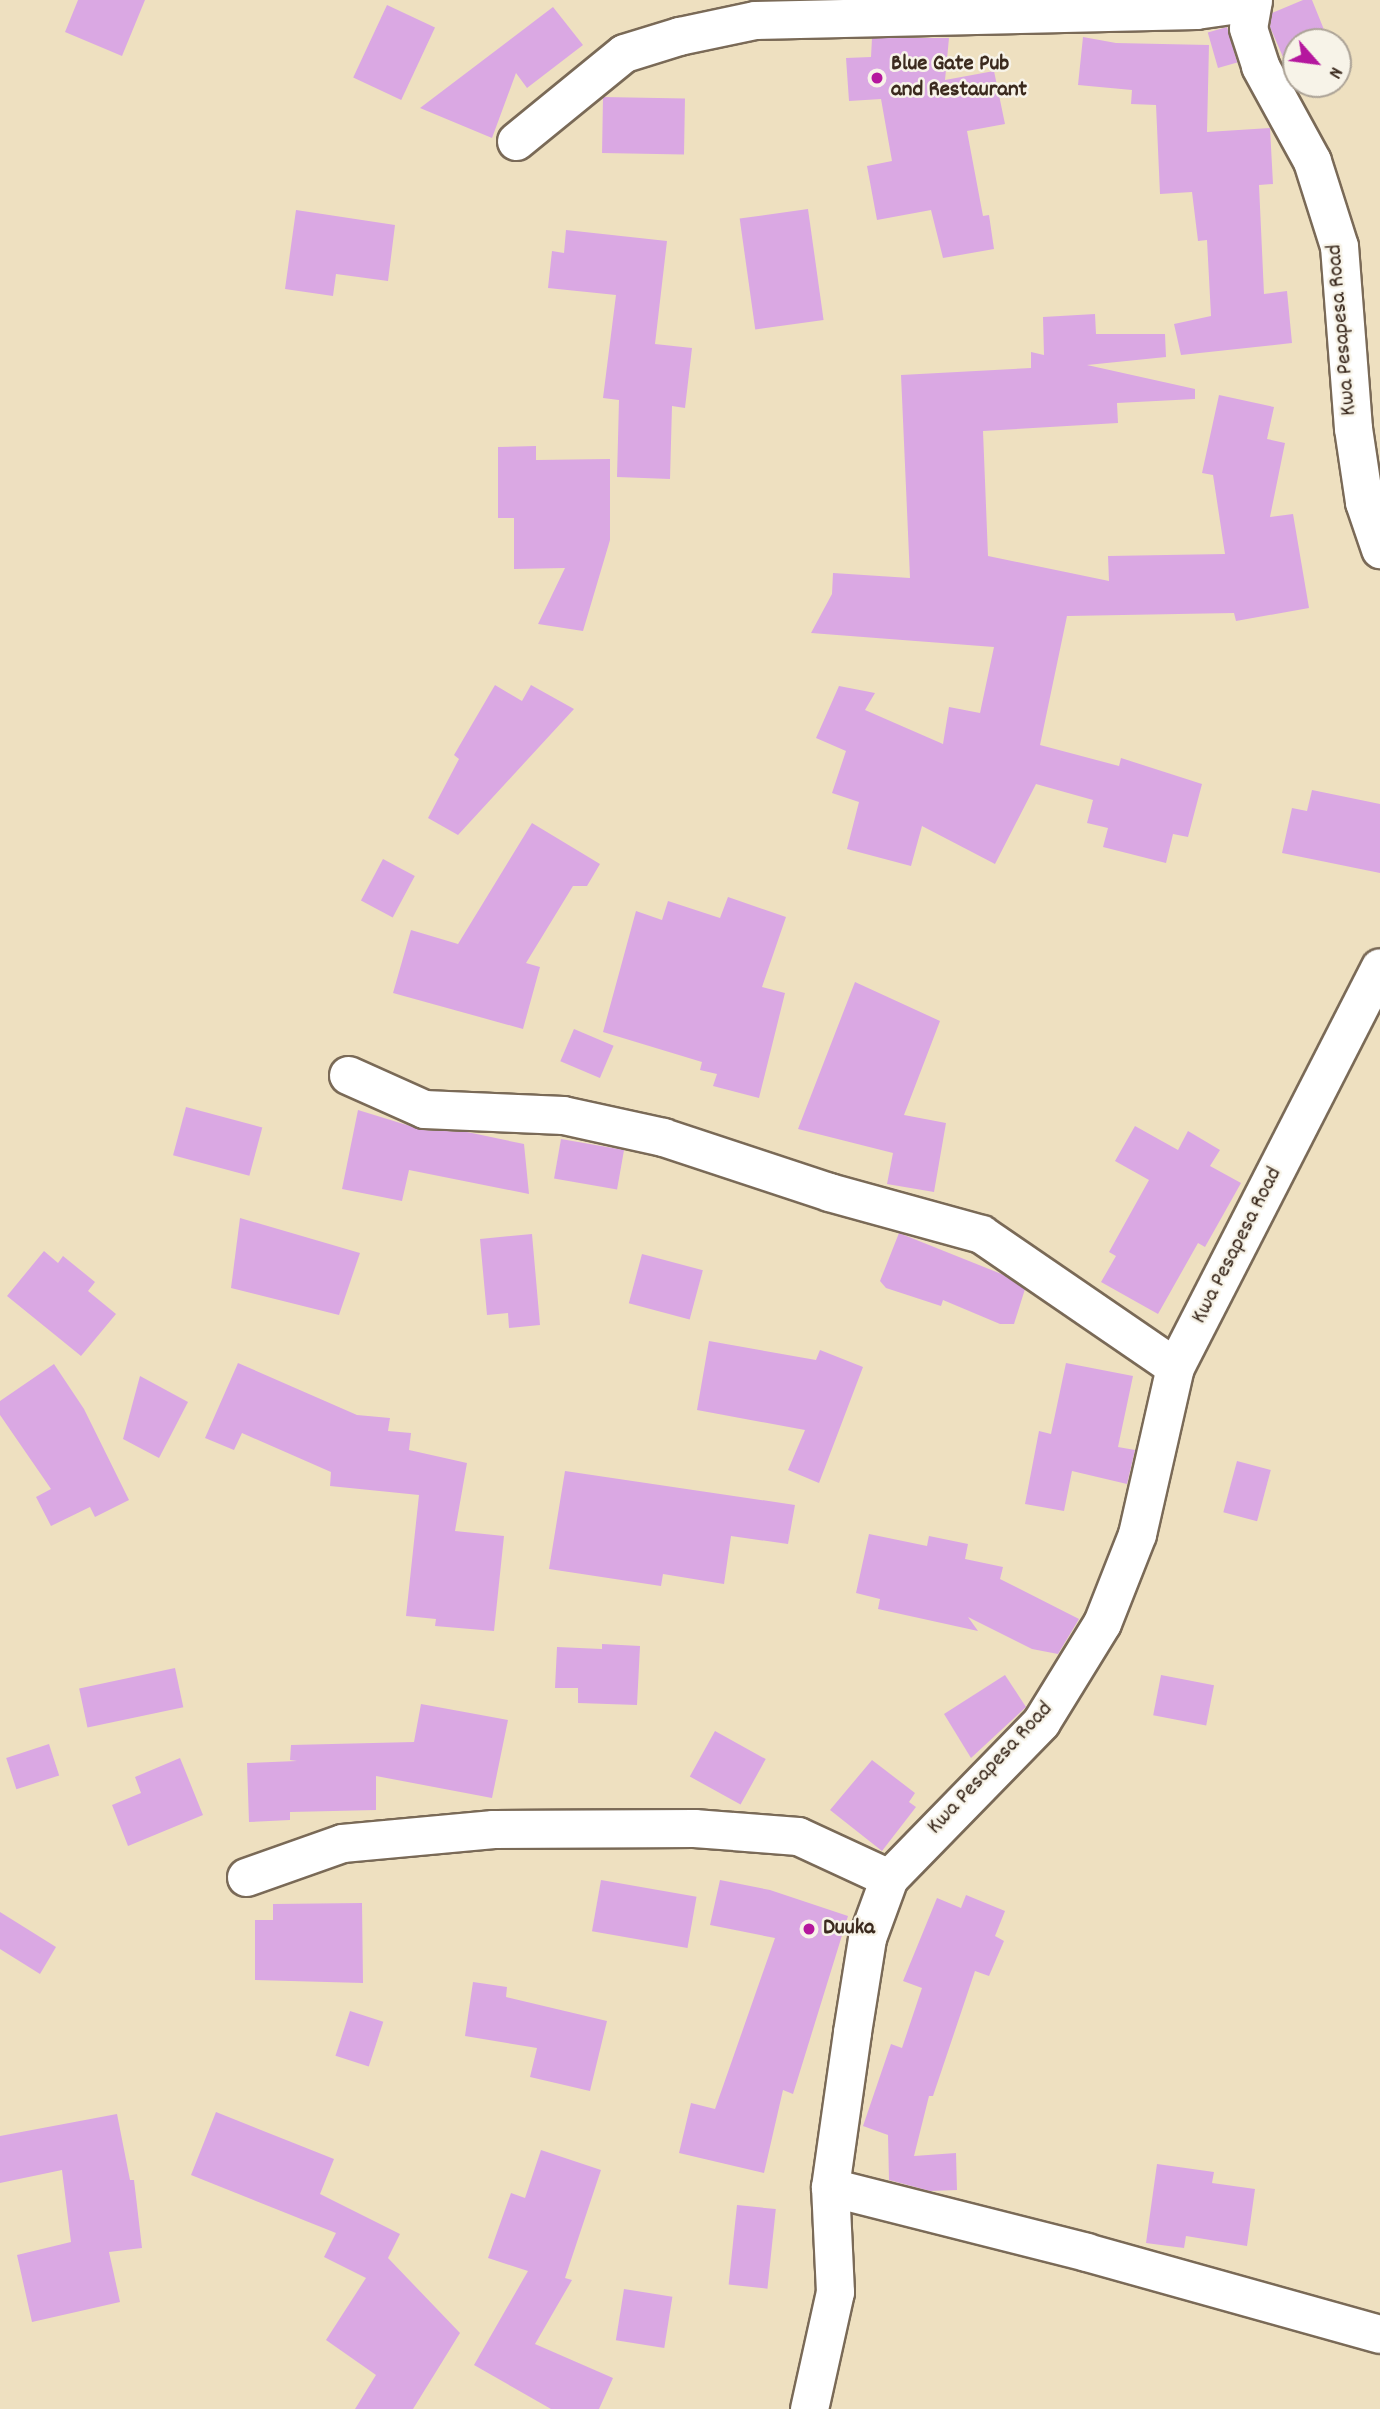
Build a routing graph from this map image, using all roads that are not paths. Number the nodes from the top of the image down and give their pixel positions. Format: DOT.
graph roads {
  1 [pos="1253,1"];
  2 [pos="516,141"];
  3 [pos="1380,549"];
  4 [pos="1380,967"];
  5 [pos="1372,1010"];
  6 [pos="348,1075"];
  7 [pos="1175,1367"];
  8 [pos="246,1877"];
  9 [pos="889,1878"];
  10 [pos="830,2187"];
  11 [pos="1380,2334"];
  12 [pos="809,2409"];
  1 -- 2 [label="street"];
  1 -- 3 [label="street, Kwa Pesapesa Road"];
  4 -- 5 [label="street, Kwa Pesapesa Road"];
  5 -- 7 [label="street, Kwa Pesapesa Road"];
  6 -- 7 [label="street"];
  7 -- 9 [label="street, Kwa Pesapesa Road"];
  8 -- 9 [label="street"];
  9 -- 10 [label="street, Kwa Pesapesa Road"];
  10 -- 11 [label="street"];
  10 -- 12 [label="street, Kwa Pesapesa Road"];
}
